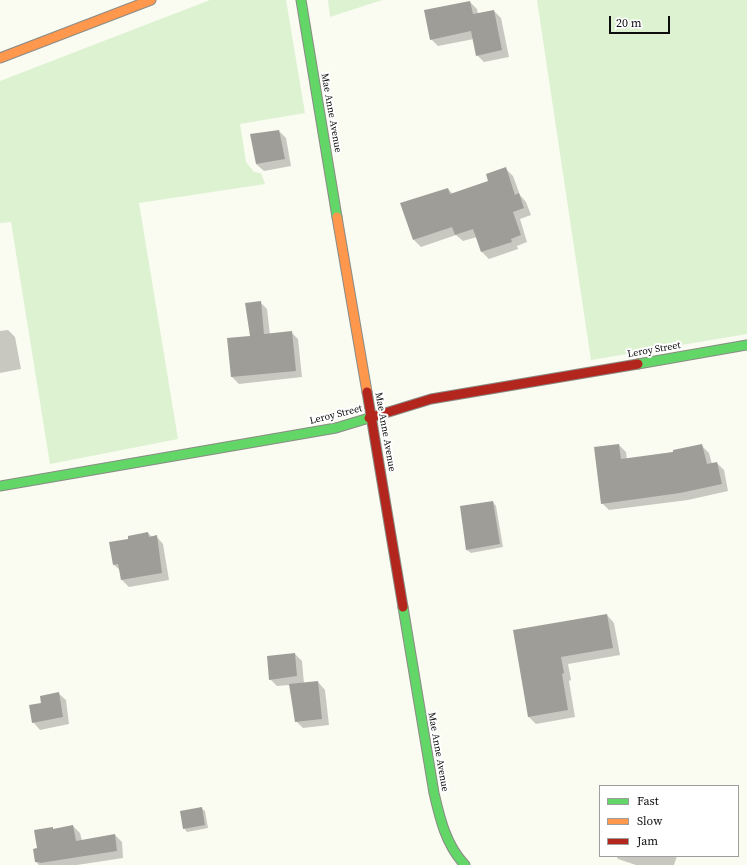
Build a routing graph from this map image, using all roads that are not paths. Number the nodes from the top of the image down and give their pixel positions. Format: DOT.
graph roads {
  1 [pos="151,0"];
  2 [pos="301,0"];
  3 [pos="0,58"];
  4 [pos="747,345"];
  5 [pos="372,418"];
  6 [pos="0,486"];
  7 [pos="464,864"];
  1 -- 3 [label="main road"];
  2 -- 5 [label="main road, Mae Anne Avenue"];
  4 -- 5 [label="main road, Leroy Street"];
  5 -- 6 [label="main road, Leroy Street"];
  5 -- 7 [label="main road, Mae Anne Avenue"];
}
